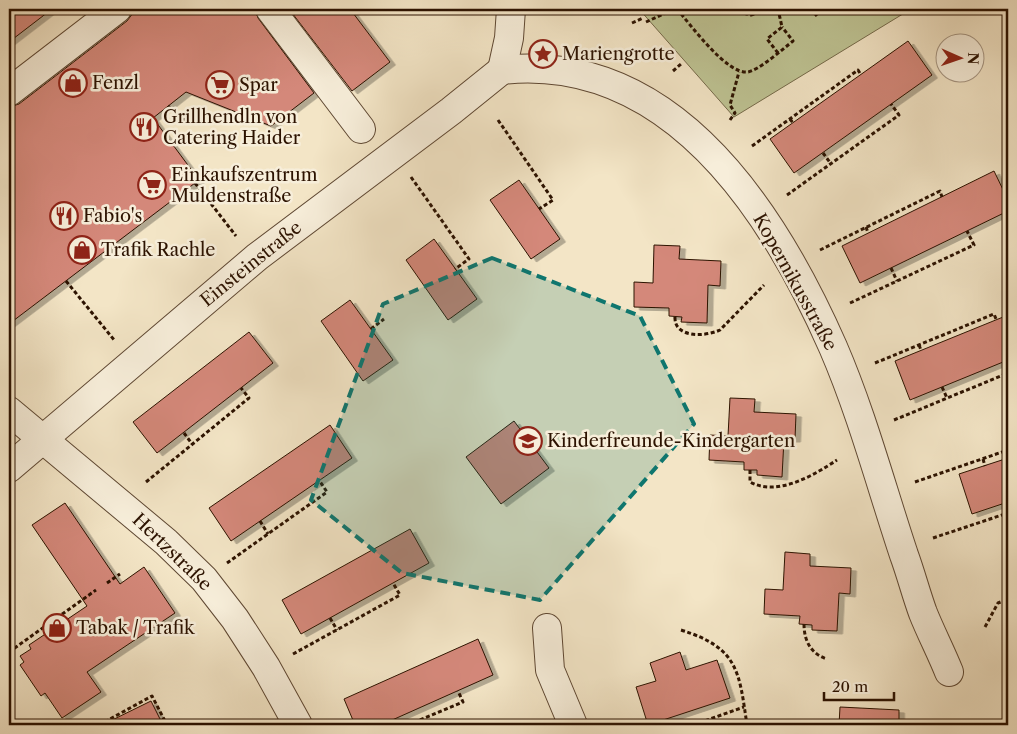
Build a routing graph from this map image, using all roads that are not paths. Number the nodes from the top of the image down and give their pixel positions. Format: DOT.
graph roads {
  1 [pos="118,9"];
  2 [pos="270,9"];
  3 [pos="511,9"];
  4 [pos="502,70"];
  5 [pos="9,92"];
  6 [pos="361,129"];
  7 [pos="9,411"];
  8 [pos="43,439"];
  9 [pos="9,468"];
  10 [pos="547,628"];
  11 [pos="949,672"];
  12 [pos="298,725"];
  13 [pos="573,725"];
  1 -- 5 [label="street"];
  2 -- 6 [label="street"];
  3 -- 4 [label="street"];
  4 -- 8 [label="street, Einsteinstraße"];
  4 -- 11 [label="street, Kopernikusstraße"];
  7 -- 8 [label="street, Hertzstraße"];
  8 -- 9 [label="street, Einsteinstraße"];
  8 -- 12 [label="street, Hertzstraße"];
  10 -- 13 [label="street"];
}
